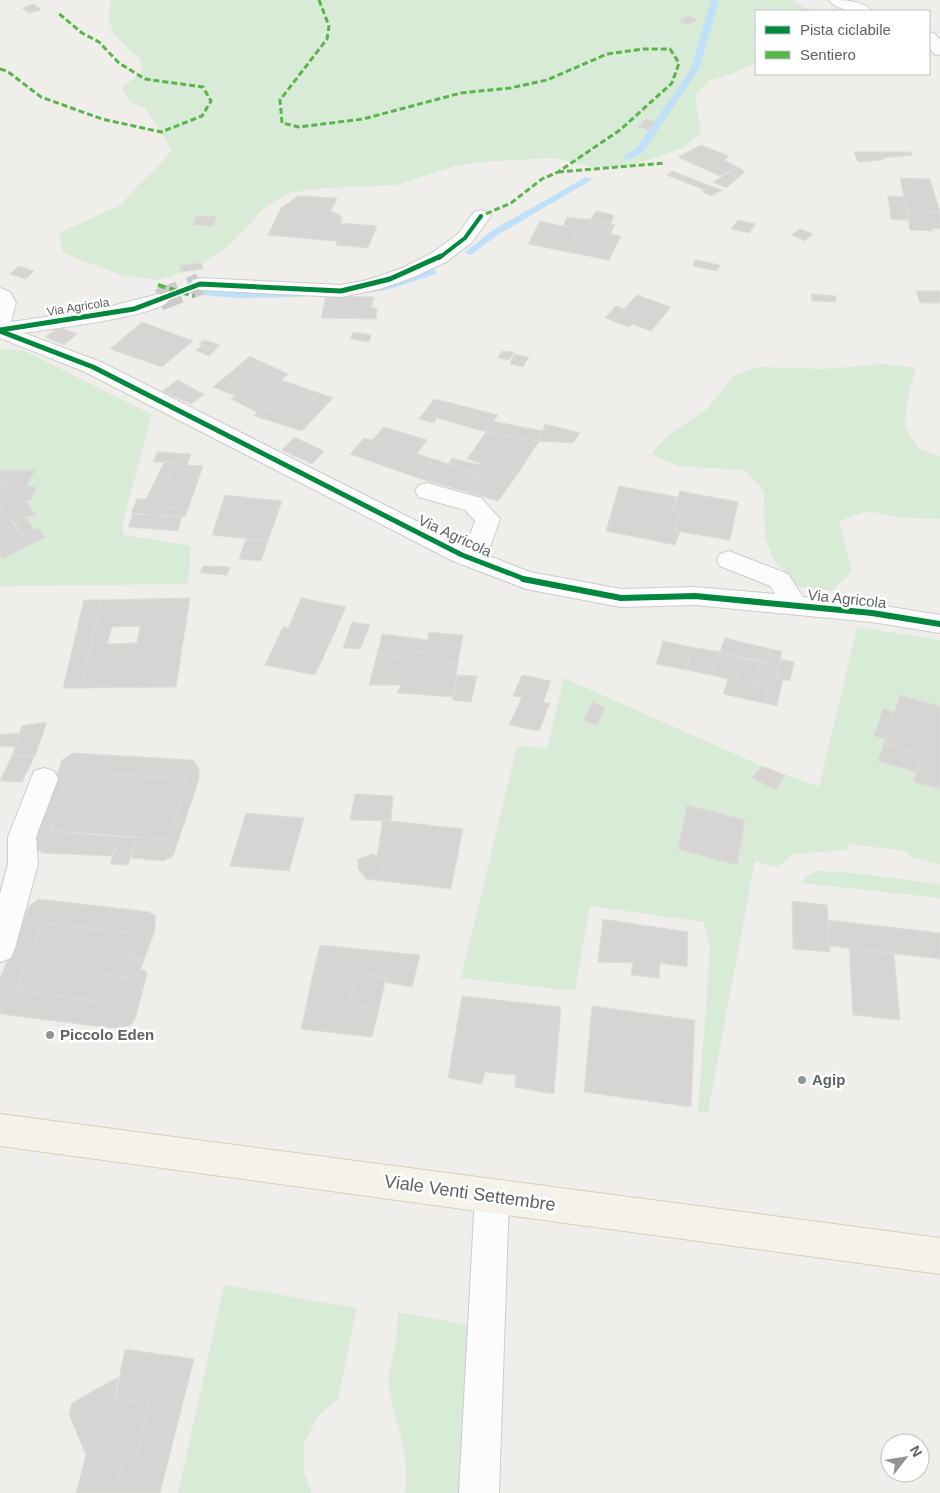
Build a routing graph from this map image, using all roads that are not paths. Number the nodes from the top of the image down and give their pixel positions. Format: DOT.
graph roads {
  1 [pos="838,0"];
  2 [pos="862,10"];
  3 [pos="930,38"];
  4 [pos="940,50"];
  5 [pos="481,216"];
  6 [pos="200,284"];
  7 [pos="0,294"];
  8 [pos="159,300"];
  9 [pos="0,325"];
  10 [pos="0,330"];
  11 [pos="426,491"];
  12 [pos="473,559"];
  13 [pos="729,560"];
  14 [pos="796,606"];
  15 [pos="940,624"];
  16 [pos="44,779"];
  17 [pos="0,948"];
  18 [pos="0,1130"];
  19 [pos="492,1196"];
  20 [pos="940,1256"];
  21 [pos="480,1493"];
  1 -- 2 [label="street"];
  3 -- 4 [label="street"];
  5 -- 6 [label="street"];
  7 -- 9 [label="street"];
  8 -- 10 [label="street, Via Agricola"];
  10 -- 12 [label="street, Via Agricola"];
  11 -- 12 [label="street, Via Agricola"];
  12 -- 14 [label="street, Via Agricola"];
  13 -- 14 [label="street, Via Agricola"];
  14 -- 15 [label="street, Via Agricola"];
  16 -- 17 [label="street"];
  18 -- 19 [label="main road, Viale Venti Settembre"];
  19 -- 20 [label="main road, Viale Venti Settembre"];
  19 -- 21 [label="street"];
}
